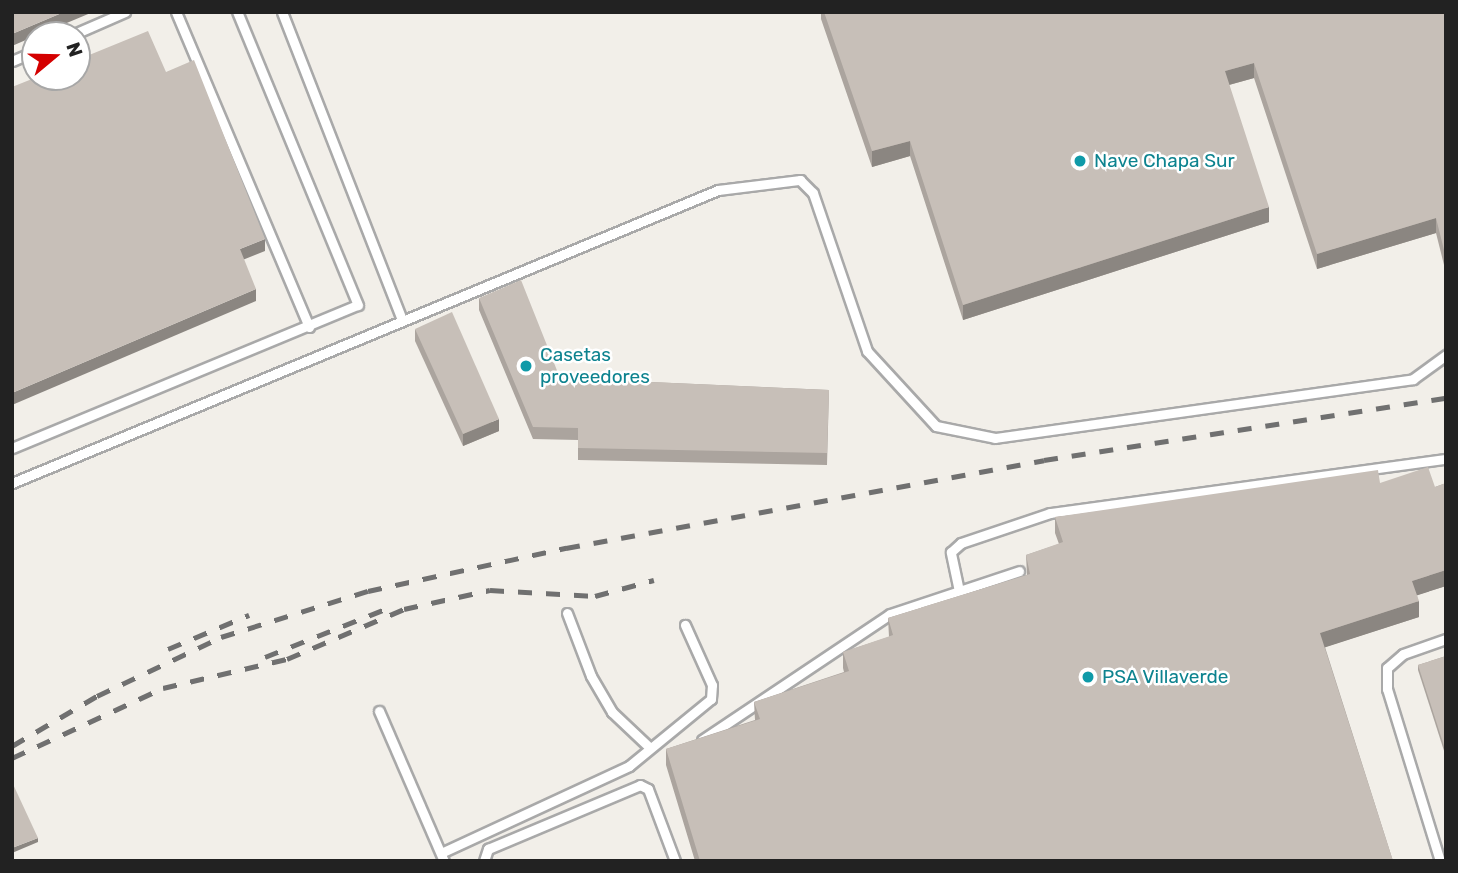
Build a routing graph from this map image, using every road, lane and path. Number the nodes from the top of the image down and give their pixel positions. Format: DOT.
graph roads {
  1 [pos="125,12"];
  2 [pos="176,12"];
  3 [pos="237,12"];
  4 [pos="282,12"];
  5 [pos="91,27"];
  6 [pos="402,320"];
  7 [pos="309,327"];
  8 [pos="1446,355"];
  9 [pos="12,448"];
  10 [pos="1446,459"];
  11 [pos="12,483"];
  12 [pos="1019,571"];
  13 [pos="959,590"];
  14 [pos="567,613"];
  15 [pos="685,625"];
  16 [pos="1446,639"];
  17 [pos="379,711"];
  18 [pos="649,747"];
  19 [pos="692,747"];
  20 [pos="442,857"];
  21 [pos="484,861"];
  22 [pos="675,861"];
  23 [pos="1440,861"];
  1 -- 5 [label="lane"];
  2 -- 7 [label="lane"];
  3 -- 7 [label="lane"];
  4 -- 6 [label="lane"];
  6 -- 8 [label="lane"];
  6 -- 11 [label="lane"];
  7 -- 9 [label="lane"];
  10 -- 13 [label="lane"];
  12 -- 13 [label="lane"];
  13 -- 19 [label="lane"];
  14 -- 18 [label="lane"];
  15 -- 18 [label="lane"];
  16 -- 23 [label="lane"];
  17 -- 20 [label="lane"];
  18 -- 20 [label="lane"];
  21 -- 22 [label="lane"];
}
